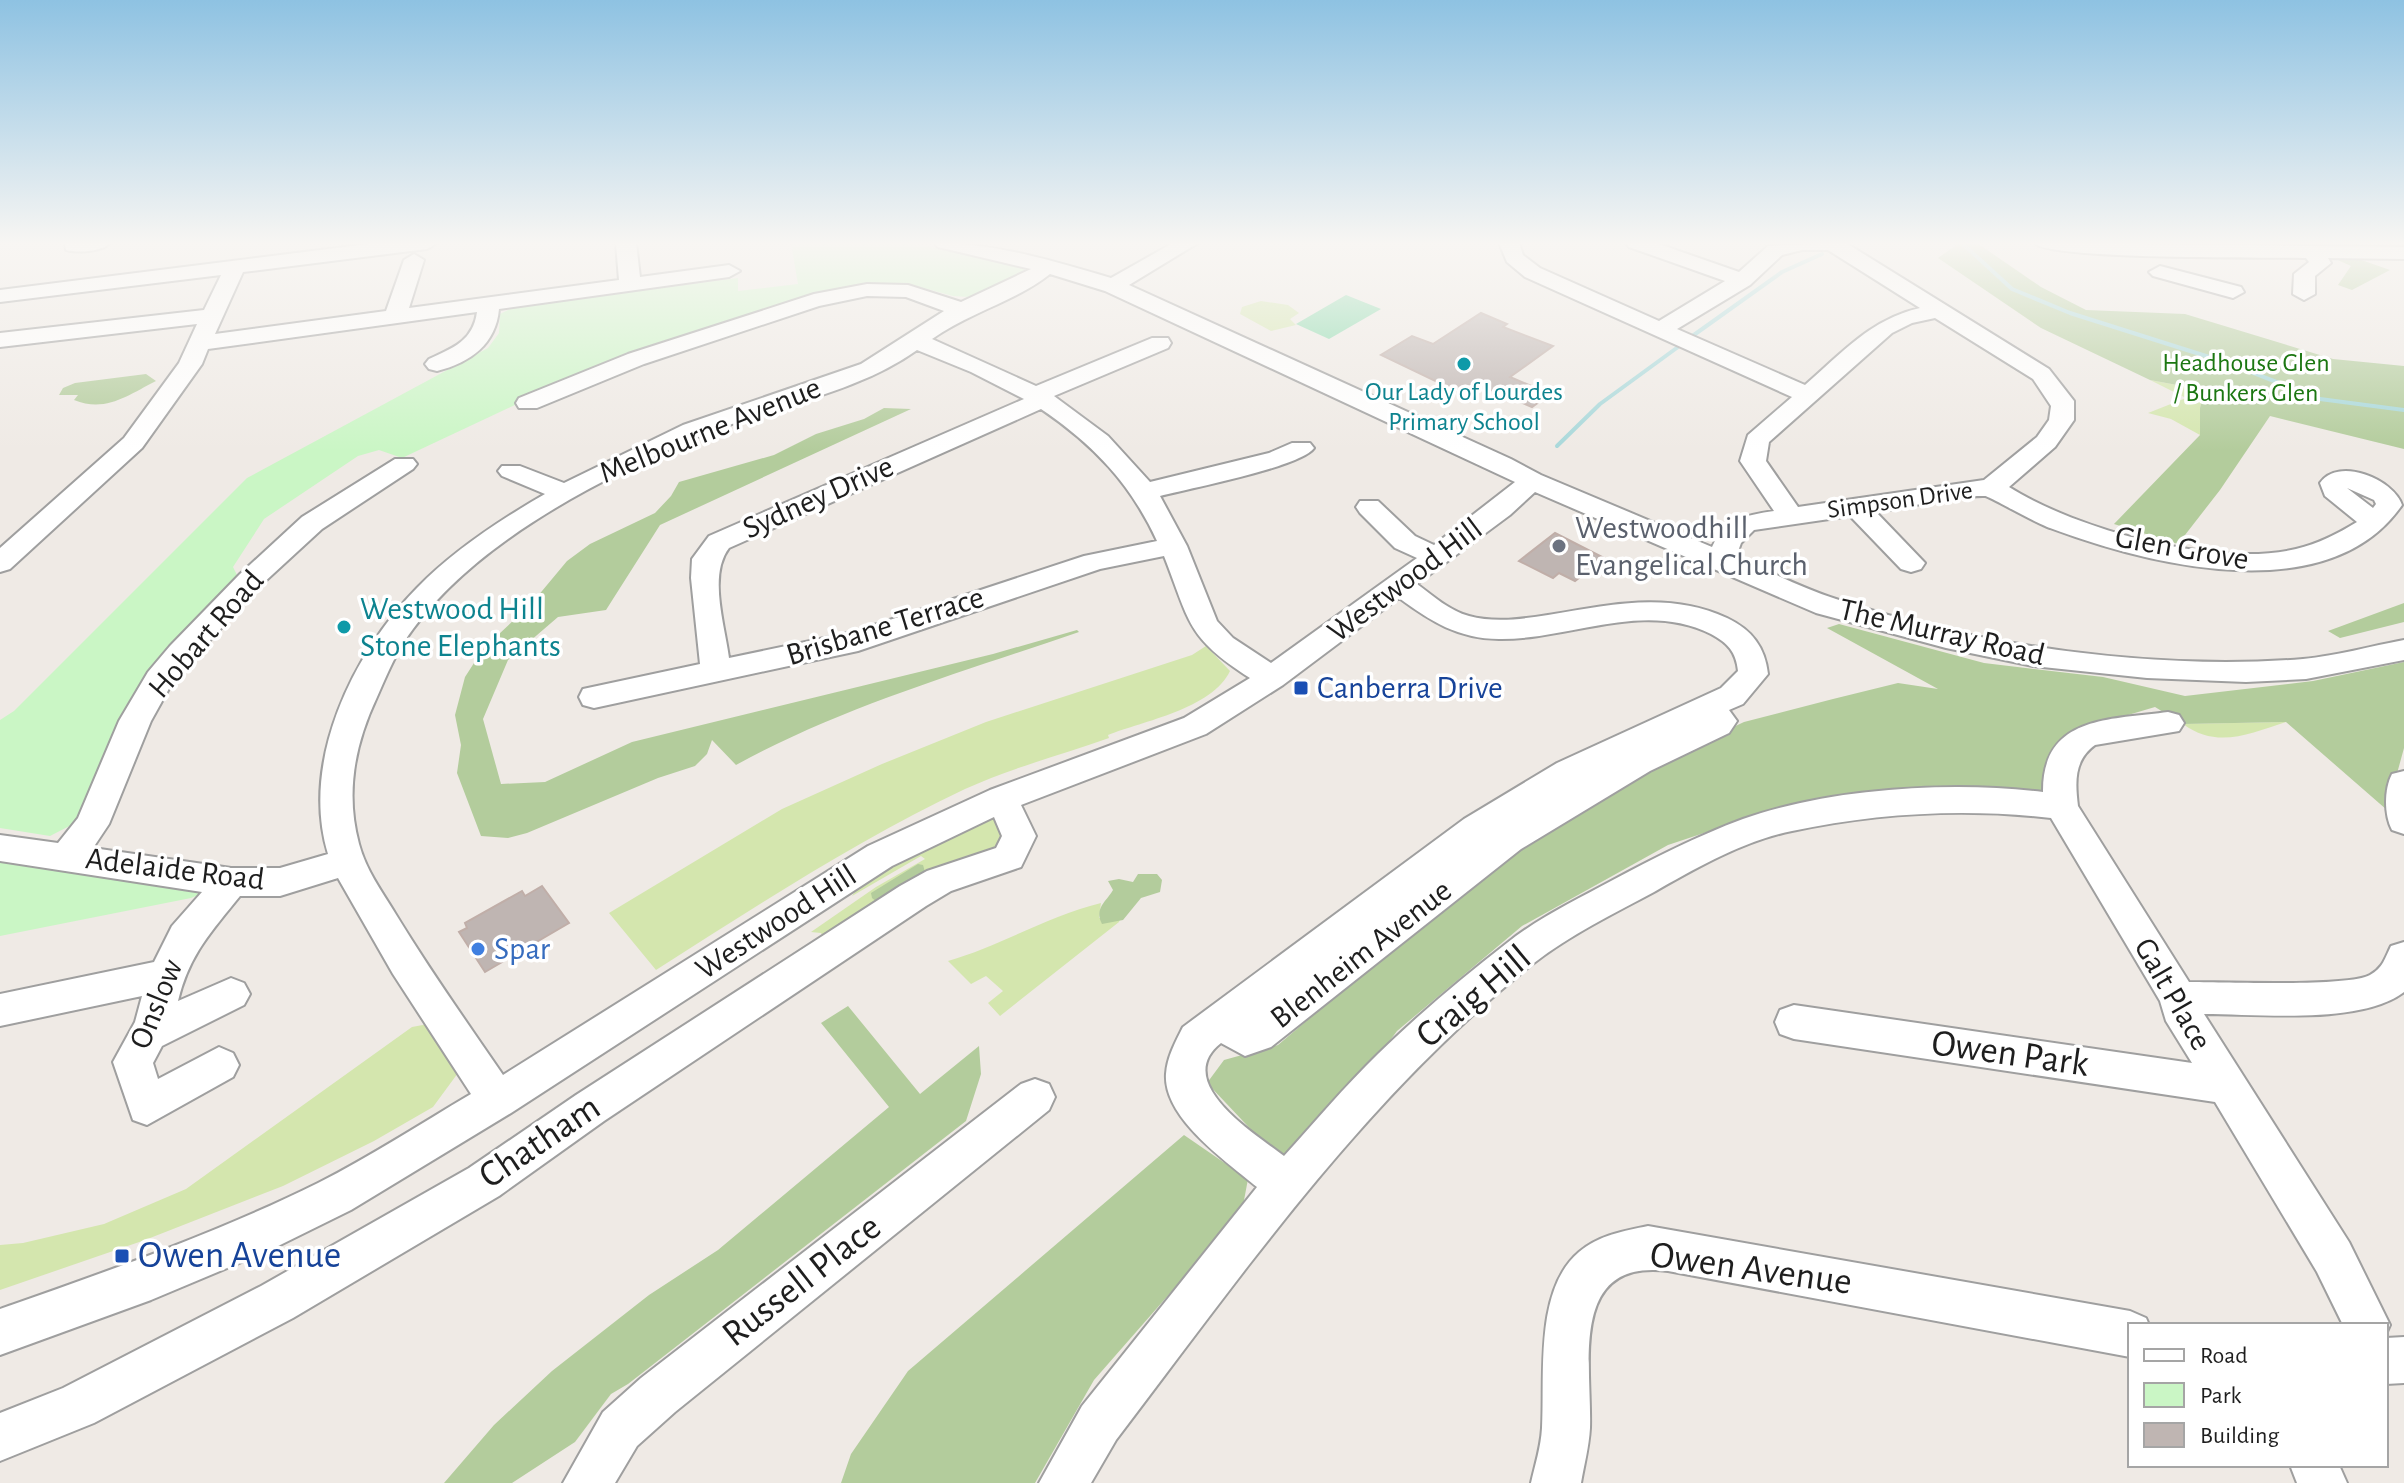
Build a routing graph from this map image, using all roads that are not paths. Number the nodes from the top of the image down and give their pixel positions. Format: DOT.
graph roads {
  1 [pos="37,312"];
  2 [pos="213,312"];
  3 [pos="397,312"];
  4 [pos="430,312"];
  5 [pos="488,312"];
  6 [pos="780,312"];
  7 [pos="959,312"];
  8 [pos="1173,312"];
  9 [pos="1619,312"];
  10 [pos="1690,312"];
  11 [pos="1931,312"];
  12 [pos="1938,312"];
  13 [pos="211,316"];
  14 [pos="395,317"];
  15 [pos="1,320"];
  16 [pos="1659,331"];
  17 [pos="915,341"];
  18 [pos="201,343"];
  19 [pos="1160,343"];
  20 [pos="437,364"];
  21 [pos="1805,394"];
  22 [pos="1038,398"];
  23 [pos="528,403"];
  24 [pos="1301,448"];
  25 [pos="404,464"];
  26 [pos="511,471"];
  27 [pos="1532,481"];
  28 [pos="1992,487"];
  29 [pos="562,491"];
  30 [pos="1144,492"];
  31 [pos="1369,507"];
  32 [pos="1857,508"];
  33 [pos="1790,515"];
  34 [pos="2375,523"];
  35 [pos="1173,546"];
  36 [pos="1436,556"];
  37 [pos="1720,561"];
  38 [pos="0,563"];
  39 [pos="1911,563"];
  40 [pos="1399,585"];
  41 [pos="2404,650"];
  42 [pos="716,672"];
  43 [pos="1272,678"];
  44 [pos="594,697"];
  45 [pos="2168,723"];
  46 [pos="2404,783"];
  47 [pos="1002,799"];
  48 [pos="2061,807"];
  49 [pos="2404,821"];
  50 [pos="0,848"];
  51 [pos="68,856"];
  52 [pos="347,862"];
  53 [pos="231,882"];
  54 [pos="2404,957"];
  55 [pos="166,975"];
  56 [pos="231,994"];
  57 [pos="2179,998"];
  58 [pos="0,1010"];
  59 [pos="1794,1022"];
  60 [pos="149,1034"];
  61 [pos="219,1065"];
  62 [pos="2227,1086"];
  63 [pos="1035,1097"];
  64 [pos="497,1100"];
  65 [pos="1286,1184"];
  66 [pos="2366,1323"];
  67 [pos="0,1332"];
  68 [pos="2128,1334"];
  69 [pos="0,1437"];
  70 [pos="588,1483"];
  71 [pos="1064,1483"];
  72 [pos="1556,1483"];
  1 -- 15 [label="street"];
  2 -- 13 [label="street"];
  3 -- 14 [label="street"];
  4 -- 14 [label="street"];
  5 -- 20 [label="street"];
  6 -- 23 [label="street"];
  7 -- 17 [label="street, Melbourne Avenue"];
  8 -- 27 [label="street, The Murray Road"];
  9 -- 16 [label="street"];
  10 -- 16 [label="street"];
  11 -- 21 [label="street"];
  12 -- 28 [label="street, Simpson Drive"];
  13 -- 15 [label="street"];
  13 -- 18 [label="street"];
  14 -- 18 [label="street"];
  16 -- 21 [label="street"];
  17 -- 22 [label="street"];
  17 -- 29 [label="street, Melbourne Avenue"];
  18 -- 38 [label="street"];
  19 -- 22 [label="street, Sydney Drive"];
  21 -- 33 [label="street"];
  22 -- 30 [label="street"];
  22 -- 42 [label="street, Sydney Drive"];
  24 -- 30 [label="street"];
  25 -- 51 [label="street, Hobart Road"];
  26 -- 29 [label="street"];
  27 -- 36 [label="street, Westwood Hill"];
  27 -- 37 [label="street, The Murray Road"];
  28 -- 32 [label="street, Simpson Drive"];
  28 -- 34 [label="street, Glen Grove"];
  29 -- 52 [label="street, Melbourne Avenue"];
  30 -- 35 [label="street"];
  31 -- 36 [label="street"];
  32 -- 33 [label="street, Simpson Drive"];
  32 -- 39 [label="street"];
  33 -- 37 [label="street, Simpson Drive"];
  35 -- 42 [label="street, Brisbane Terrace"];
  35 -- 43 [label="street"];
  36 -- 40 [label="street, Westwood Hill"];
  37 -- 41 [label="street, The Murray Road"];
  40 -- 43 [label="street, Westwood Hill"];
  40 -- 65 [label="street, Blenheim Avenue"];
  42 -- 44 [label="street, Brisbane Terrace"];
  43 -- 47 [label="street, Westwood Hill"];
  45 -- 48 [label="street"];
  46 -- 49 [label="street"];
  47 -- 64 [label="street, Westwood Hill"];
  47 -- 69 [label="street, Chatham"];
  48 -- 57 [label="street, Galt Place"];
  48 -- 65 [label="street, Craig Hill"];
  50 -- 51 [label="street, Adelaide Road"];
  51 -- 53 [label="street, Adelaide Road"];
  52 -- 53 [label="street, Adelaide Road"];
  52 -- 64 [label="street, Melbourne Avenue"];
  53 -- 55 [label="street, Onslow"];
  54 -- 57 [label="street"];
  55 -- 58 [label="street"];
  55 -- 60 [label="street, Onslow"];
  56 -- 60 [label="street"];
  57 -- 62 [label="street, Galt Place"];
  59 -- 62 [label="street, Owen Park"];
  60 -- 61 [label="street, Onslow"];
  62 -- 66 [label="street, Galt Place"];
  63 -- 70 [label="street, Russell Place"];
  64 -- 67 [label="street, Westwood Hill"];
  65 -- 71 [label="street, Craig Hill"];
  68 -- 72 [label="street, Owen Avenue"];
}
